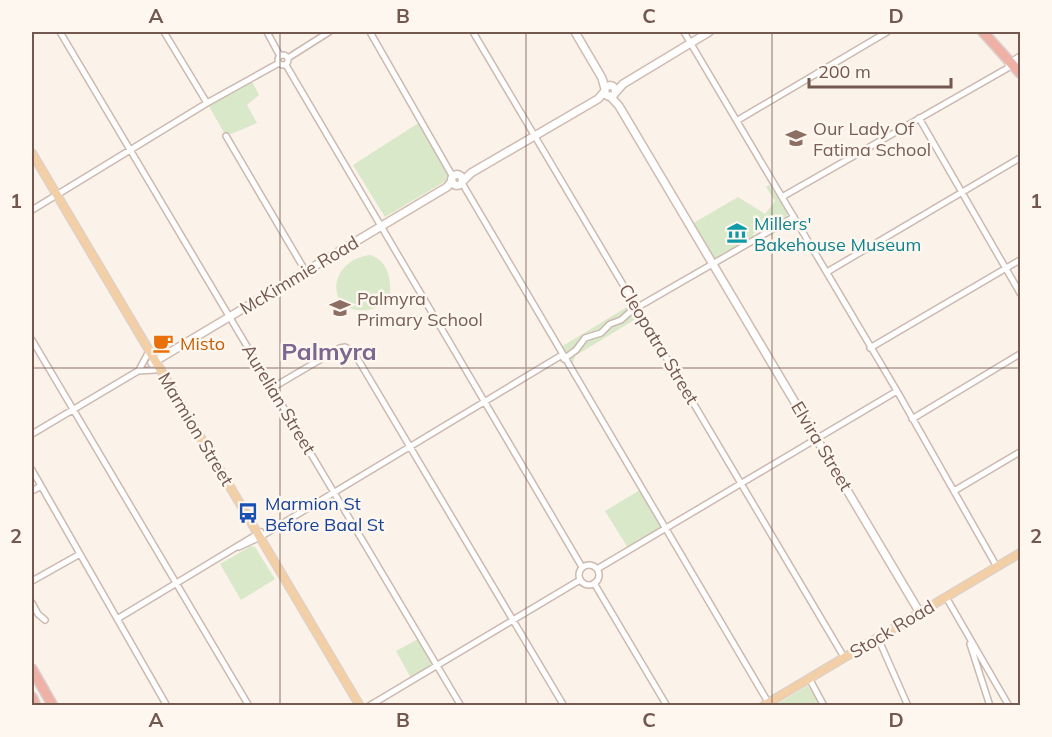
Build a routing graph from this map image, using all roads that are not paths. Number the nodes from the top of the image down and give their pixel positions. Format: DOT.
graph roads {
  1 [pos="60,32"];
  2 [pos="164,32"];
  3 [pos="267,32"];
  4 [pos="329,32"];
  5 [pos="370,32"];
  6 [pos="472,32"];
  7 [pos="575,32"];
  8 [pos="684,32"];
  9 [pos="710,32"];
  10 [pos="887,32"];
  11 [pos="983,32"];
  12 [pos="691,42"];
  13 [pos="288,58"];
  14 [pos="280,59"];
  15 [pos="1017,63"];
  16 [pos="286,65"];
  17 [pos="610,91"];
  18 [pos="207,103"];
  19 [pos="919,118"];
  20 [pos="738,120"];
  21 [pos="226,136"];
  22 [pos="535,136"];
  23 [pos="131,151"];
  24 [pos="32,153"];
  25 [pos="1020,158"];
  26 [pos="32,160"];
  27 [pos="456,181"];
  28 [pos="962,193"];
  29 [pos="55,196"];
  30 [pos="782,197"];
  31 [pos="32,210"];
  32 [pos="794,217"];
  33 [pos="382,226"];
  34 [pos="1020,260"];
  35 [pos="713,266"];
  36 [pos="1006,268"];
  37 [pos="306,272"];
  38 [pos="827,272"];
  39 [pos="1020,292"];
  40 [pos="637,308"];
  41 [pos="230,317"];
  42 [pos="32,340"];
  43 [pos="870,348"];
  44 [pos="1020,354"];
  45 [pos="147,355"];
  46 [pos="563,357"];
  47 [pos="154,365"];
  48 [pos="138,371"];
  49 [pos="272,388"];
  50 [pos="897,392"];
  51 [pos="485,400"];
  52 [pos="73,410"];
  53 [pos="912,419"];
  54 [pos="32,434"];
  55 [pos="817,437"];
  56 [pos="410,446"];
  57 [pos="1020,452"];
  58 [pos="32,470"];
  59 [pos="741,482"];
  60 [pos="41,486"];
  61 [pos="32,491"];
  62 [pos="333,491"];
  63 [pos="954,491"];
  64 [pos="666,528"];
  65 [pos="257,537"];
  66 [pos="1020,553"];
  67 [pos="80,554"];
  68 [pos="582,567"];
  69 [pos="997,567"];
  70 [pos="597,569"];
  71 [pos="580,580"];
  72 [pos="32,581"];
  73 [pos="594,583"];
  74 [pos="177,584"];
  75 [pos="945,598"];
  76 [pos="32,603"];
  77 [pos="920,613"];
  78 [pos="117,619"];
  79 [pos="513,619"];
  80 [pos="45,620"];
  81 [pos="878,638"];
  82 [pos="968,638"];
  83 [pos="844,657"];
  84 [pos="436,664"];
  85 [pos="32,669"];
  86 [pos="809,678"];
  87 [pos="32,697"];
  88 [pos="766,704"];
  89 [pos="36,705"];
  90 [pos="53,705"];
  91 [pos="167,705"];
  92 [pos="249,705"];
  93 [pos="356,705"];
  94 [pos="360,705"];
  95 [pos="369,705"];
  96 [pos="460,705"];
  97 [pos="564,705"];
  98 [pos="667,705"];
  99 [pos="824,705"];
  100 [pos="908,705"];
  101 [pos="990,705"];
  102 [pos="1009,705"];
  1 -- 23 [label="street, Aurelian Street"];
  2 -- 18 [label="street"];
  3 -- 14 [label="street"];
  4 -- 13 [label="street"];
  5 -- 27 [label="street"];
  6 -- 22 [label="street, Cleopatra Street"];
  7 -- 17 [label="street, Elvira Street"];
  8 -- 12 [label="street"];
  9 -- 12 [label="street"];
  10 -- 20 [label="street"];
  11 -- 15 [label="highway"];
  12 -- 17 [label="street"];
  12 -- 20 [label="street"];
  13 -- 14 [label="street"];
  13 -- 16 [label="street"];
  14 -- 16 [label="street"];
  14 -- 18 [label="street"];
  15 -- 19 [label="street"];
  16 -- 33 [label="street"];
  17 -- 22 [label="street, McKimmie Road"];
  17 -- 35 [label="street, Elvira Street"];
  18 -- 23 [label="street"];
  19 -- 28 [label="street"];
  19 -- 30 [label="street"];
  20 -- 30 [label="street"];
  21 -- 37 [label="street"];
  22 -- 27 [label="street, McKimmie Road"];
  22 -- 40 [label="street, Cleopatra Street"];
  23 -- 29 [label="street"];
  23 -- 41 [label="street, Aurelian Street"];
  24 -- 29 [label="main road, Marmion Street"];
  25 -- 28 [label="street"];
  26 -- 29 [label="main road, Marmion Street"];
  27 -- 33 [label="street, McKimmie Road"];
  27 -- 46 [label="street"];
  28 -- 36 [label="street"];
  28 -- 38 [label="street"];
  29 -- 31 [label="street"];
  29 -- 45 [label="main road, Marmion Street"];
  29 -- 47 [label="main road, Marmion Street"];
  30 -- 32 [label="street"];
  32 -- 35 [label="street"];
  32 -- 38 [label="street"];
  33 -- 37 [label="street, McKimmie Road"];
  33 -- 51 [label="street"];
  34 -- 36 [label="street"];
  35 -- 40 [label="street"];
  35 -- 55 [label="street, Elvira Street"];
  36 -- 39 [label="street"];
  36 -- 43 [label="street"];
  37 -- 41 [label="street, McKimmie Road"];
  38 -- 43 [label="street"];
  40 -- 46 [label="street"];
  40 -- 59 [label="street, Cleopatra Street"];
  41 -- 47 [label="street, McKimmie Road"];
  41 -- 49 [label="street, Aurelian Street"];
  42 -- 52 [label="street"];
  43 -- 50 [label="street"];
  44 -- 53 [label="street"];
  45 -- 47 [label="main road, Marmion Street"];
  45 -- 48 [label="street, McKimmie Road"];
  46 -- 51 [label="street"];
  46 -- 64 [label="street"];
  47 -- 48 [label="street, McKimmie Road"];
  47 -- 65 [label="main road, Marmion Street"];
  48 -- 52 [label="street, McKimmie Road"];
  49 -- 56 [label="street"];
  49 -- 62 [label="street, Aurelian Street"];
  50 -- 53 [label="street"];
  50 -- 55 [label="street"];
  51 -- 56 [label="street"];
  51 -- 68 [label="street"];
  52 -- 54 [label="street, McKimmie Road"];
  52 -- 74 [label="street"];
  53 -- 63 [label="street"];
  55 -- 59 [label="street"];
  55 -- 77 [label="street, Elvira Street"];
  56 -- 62 [label="street"];
  56 -- 79 [label="street"];
  57 -- 63 [label="street"];
  58 -- 60 [label="street"];
  59 -- 64 [label="street"];
  59 -- 83 [label="street, Cleopatra Street"];
  60 -- 61 [label="street"];
  60 -- 67 [label="street"];
  62 -- 65 [label="street"];
  62 -- 84 [label="street, Aurelian Street"];
  63 -- 69 [label="street"];
  64 -- 70 [label="street"];
  64 -- 88 [label="street"];
  65 -- 74 [label="street"];
  65 -- 93 [label="main road, Marmion Street"];
  65 -- 94 [label="main road, Marmion Street"];
  66 -- 69 [label="main road, Stock Road"];
  67 -- 72 [label="street"];
  67 -- 78 [label="street"];
  68 -- 70 [label="street"];
  68 -- 71 [label="street"];
  69 -- 75 [label="main road, Stock Road"];
  70 -- 73 [label="street"];
  71 -- 73 [label="street"];
  71 -- 79 [label="street"];
  73 -- 98 [label="street"];
  74 -- 78 [label="street"];
  74 -- 92 [label="street"];
  75 -- 77 [label="main road, Stock Road"];
  75 -- 82 [label="street"];
  76 -- 80 [label="street"];
  77 -- 81 [label="main road, Stock Road"];
  78 -- 91 [label="street"];
  79 -- 84 [label="street"];
  79 -- 97 [label="street"];
  81 -- 83 [label="main road, Stock Road"];
  81 -- 100 [label="street"];
  82 -- 101 [label="street"];
  82 -- 102 [label="street"];
  83 -- 86 [label="main road, Stock Road"];
  84 -- 95 [label="street"];
  84 -- 96 [label="street, Aurelian Street"];
  85 -- 90 [label="highway"];
  86 -- 88 [label="main road, Stock Road"];
  86 -- 99 [label="street"];
  87 -- 89 [label="highway"];
}
